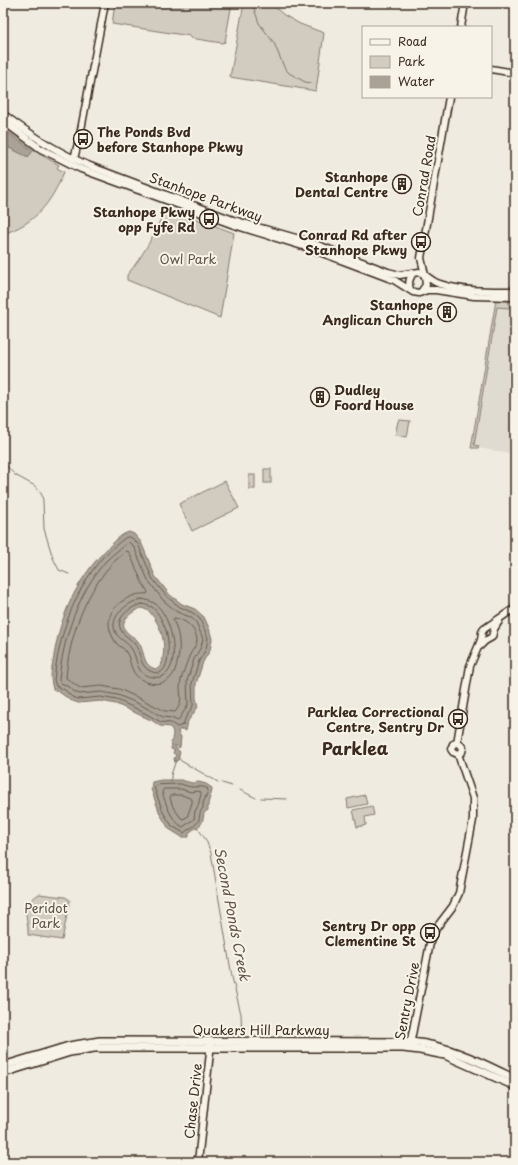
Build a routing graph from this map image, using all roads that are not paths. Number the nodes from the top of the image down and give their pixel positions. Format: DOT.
graph roads {
  1 [pos="105,3"];
  2 [pos="465,3"];
  3 [pos="461,26"];
  4 [pos="492,69"];
  5 [pos="515,73"];
  6 [pos="449,98"];
  7 [pos="3,114"];
  8 [pos="3,121"];
  9 [pos="74,159"];
  10 [pos="421,258"];
  11 [pos="412,273"];
  12 [pos="425,275"];
  13 [pos="410,289"];
  14 [pos="515,291"];
  15 [pos="421,292"];
  16 [pos="515,297"];
  17 [pos="515,608"];
  18 [pos="500,618"];
  19 [pos="484,631"];
  20 [pos="493,632"];
  21 [pos="488,639"];
  22 [pos="476,651"];
  23 [pos="211,1045"];
  24 [pos="410,1045"];
  25 [pos="3,1066"];
  26 [pos="3,1072"];
  27 [pos="515,1079"];
  28 [pos="515,1086"];
  29 [pos="198,1162"];
  1 -- 9 [label="main road"];
  2 -- 3 [label="main road"];
  4 -- 5 [label="main road"];
  6 -- 10 [label="main road, Conrad Road"];
  7 -- 9 [label="main road, Stanhope Parkway"];
  8 -- 13 [label="main road, Stanhope Parkway"];
  9 -- 11 [label="main road, Stanhope Parkway"];
  10 -- 11 [label="main road, Conrad Road"];
  10 -- 12 [label="main road, Conrad Road"];
  11 -- 12 [label="main road"];
  11 -- 13 [label="main road"];
  12 -- 14 [label="main road"];
  12 -- 15 [label="main road"];
  13 -- 15 [label="main road"];
  15 -- 16 [label="main road"];
  17 -- 18 [label="main road"];
  18 -- 19 [label="main road"];
  18 -- 20 [label="main road"];
  19 -- 20 [label="main road"];
  19 -- 21 [label="main road"];
  19 -- 22 [label="main road"];
  20 -- 21 [label="main road"];
  21 -- 22 [label="main road"];
  22 -- 24 [label="main road, Sentry Drive"];
  23 -- 24 [label="main road, Quakers Hill Parkway"];
  23 -- 25 [label="main road, Quakers Hill Parkway"];
  23 -- 26 [label="main road, Quakers Hill Parkway"];
  23 -- 29 [label="main road, Chase Drive"];
  24 -- 27 [label="main road, Quakers Hill Parkway"];
  24 -- 28 [label="main road, Quakers Hill Parkway"];
}
